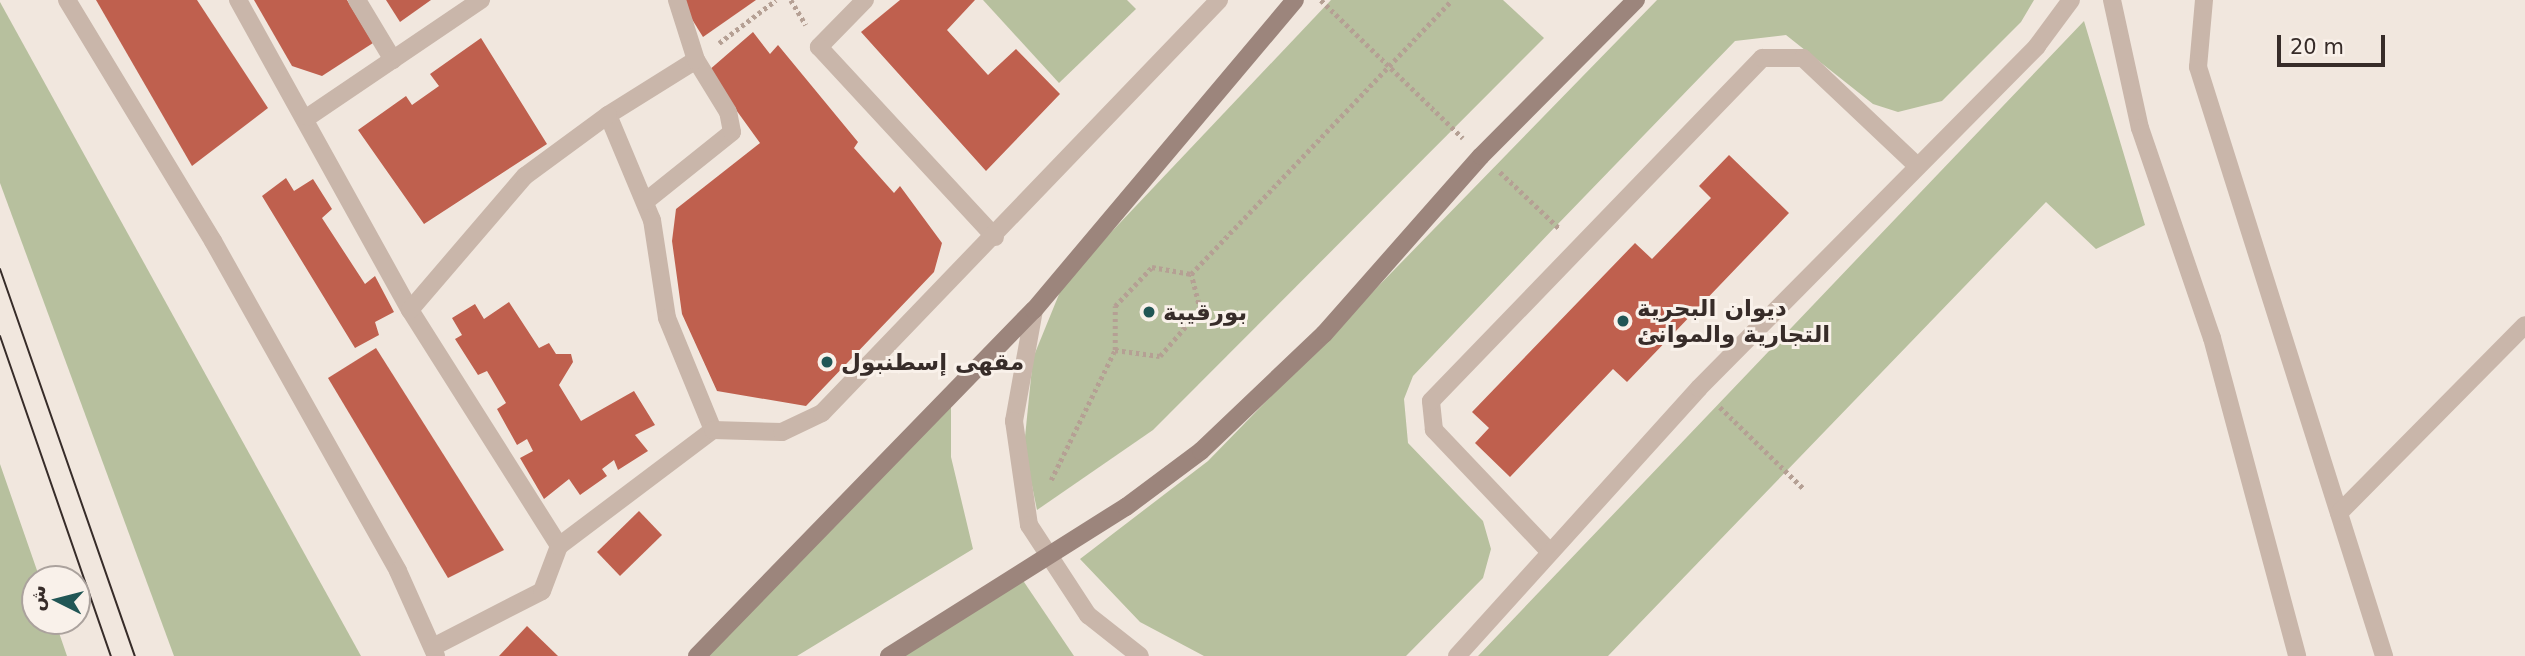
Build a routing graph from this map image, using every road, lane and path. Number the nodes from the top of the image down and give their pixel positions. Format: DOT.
graph roads {
  1 [pos="67,0"];
  2 [pos="238,0"];
  3 [pos="357,0"];
  4 [pos="481,0"];
  5 [pos="677,0"];
  6 [pos="776,0"];
  7 [pos="865,0"];
  8 [pos="1219,0"];
  9 [pos="1295,0"];
  10 [pos="1452,0"];
  11 [pos="1636,0"];
  12 [pos="2071,0"];
  13 [pos="2112,0"];
  14 [pos="2204,0"];
  15 [pos="393,60"];
  16 [pos="696,60"];
  17 [pos="608,115"];
  18 [pos="308,117"];
  19 [pos="1915,164"];
  20 [pos="646,201"];
  21 [pos="995,237"];
  22 [pos="1191,274"];
  23 [pos="410,310"];
  24 [pos="1034,310"];
  25 [pos="2525,325"];
  26 [pos="1115,350"];
  27 [pos="1699,388"];
  28 [pos="713,430"];
  29 [pos="1049,485"];
  30 [pos="1804,489"];
  31 [pos="2339,513"];
  32 [pos="559,546"];
  33 [pos="1548,550"];
  34 [pos="1046,558"];
  35 [pos="436,651"];
  36 [pos="697,656"];
  37 [pos="889,656"];
  38 [pos="1140,656"];
  39 [pos="1457,656"];
  40 [pos="2297,656"];
  41 [pos="2384,656"];
  1 -- 35 [label="street"];
  2 -- 18 [label="street"];
  3 -- 15 [label="street"];
  4 -- 15 [label="street"];
  5 -- 16 [label="street"];
  6 -- 16 [label="path"];
  7 -- 21 [label="street"];
  8 -- 21 [label="street"];
  9 -- 24 [label="main road"];
  10 -- 22 [label="path"];
  11 -- 34 [label="main road"];
  12 -- 19 [label="street"];
  13 -- 40 [label="street"];
  14 -- 31 [label="street"];
  15 -- 18 [label="street"];
  16 -- 17 [label="street"];
  16 -- 20 [label="street"];
  17 -- 20 [label="street"];
  17 -- 23 [label="street"];
  18 -- 23 [label="street"];
  19 -- 27 [label="street"];
  19 -- 33 [label="street"];
  20 -- 28 [label="street"];
  21 -- 28 [label="street"];
  22 -- 26 [label="path"];
  22 -- 26 [label="path"];
  23 -- 32 [label="street"];
  24 -- 34 [label="street"];
  24 -- 36 [label="main road"];
  25 -- 31 [label="street"];
  26 -- 29 [label="path"];
  27 -- 30 [label="path"];
  27 -- 33 [label="street"];
  28 -- 32 [label="street"];
  31 -- 41 [label="street"];
  32 -- 35 [label="street"];
  33 -- 39 [label="street"];
  34 -- 37 [label="main road"];
  34 -- 38 [label="street"];
}
